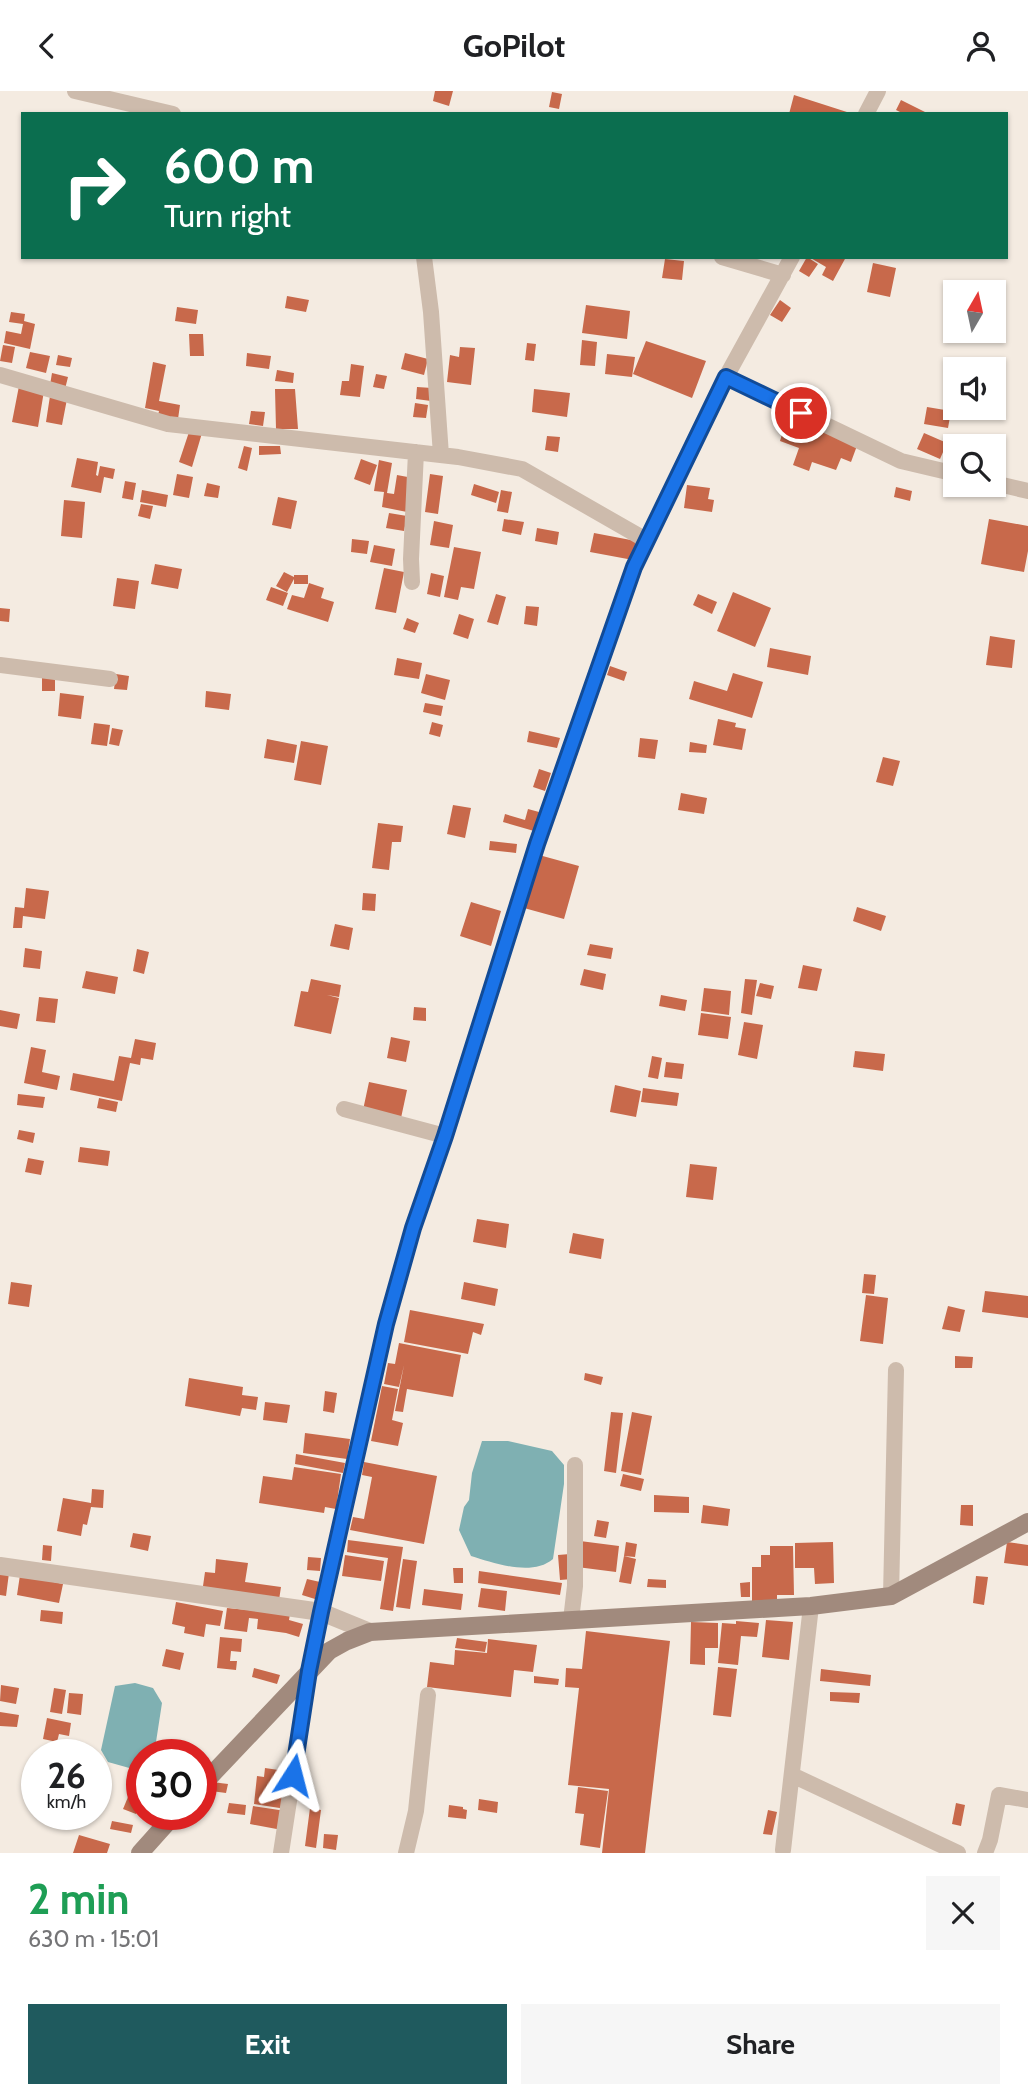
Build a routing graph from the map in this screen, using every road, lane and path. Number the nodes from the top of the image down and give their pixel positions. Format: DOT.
graph roads {
  1 [pos="75,91"];
  2 [pos="877,91"];
  3 [pos="164,112"];
  4 [pos="867,112"];
  5 [pos="424,259"];
  6 [pos="729,259"];
  7 [pos="791,259"];
  8 [pos="783,275"];
  9 [pos="0,375"];
  10 [pos="726,377"];
  11 [pos="416,453"];
  12 [pos="441,455"];
  13 [pos="943,471"];
  14 [pos="1006,486"];
  15 [pos="1028,491"];
  16 [pos="646,540"];
  17 [pos="412,582"];
  18 [pos="0,665"];
  19 [pos="110,679"];
  20 [pos="344,1108"];
  21 [pos="445,1136"];
  22 [pos="896,1370"];
  23 [pos="576,1465"];
  24 [pos="1028,1522"];
  25 [pos="0,1566"];
  26 [pos="891,1596"];
  27 [pos="811,1606"];
  28 [pos="321,1612"];
  29 [pos="571,1620"];
  30 [pos="370,1632"];
  31 [pos="309,1671"];
  32 [pos="428,1695"];
  33 [pos="217,1769"];
  34 [pos="792,1775"];
  35 [pos="1028,1800"];
  36 [pos="161,1830"];
  37 [pos="783,1850"];
  38 [pos="140,1853"];
  39 [pos="281,1853"];
  40 [pos="406,1853"];
  41 [pos="958,1853"];
  42 [pos="985,1853"];
  1 -- 3 [label="street"];
  2 -- 4 [label="street"];
  5 -- 12 [label="street"];
  6 -- 8 [label="street"];
  7 -- 8 [label="street"];
  8 -- 10 [label="street"];
  9 -- 11 [label="street"];
  10 -- 13 [label="street"];
  10 -- 16 [label="street"];
  11 -- 12 [label="street"];
  11 -- 17 [label="street"];
  12 -- 16 [label="street"];
  14 -- 15 [label="street"];
  16 -- 21 [label="street"];
  18 -- 19 [label="street"];
  20 -- 21 [label="street"];
  21 -- 28 [label="street"];
  22 -- 26 [label="street"];
  23 -- 29 [label="street"];
  24 -- 26 [label="main road"];
  25 -- 28 [label="street"];
  26 -- 27 [label="main road"];
  27 -- 29 [label="main road"];
  27 -- 34 [label="street"];
  28 -- 30 [label="street"];
  28 -- 31 [label="street"];
  29 -- 30 [label="main road"];
  30 -- 31 [label="main road"];
  31 -- 33 [label="main road"];
  31 -- 39 [label="street"];
  32 -- 40 [label="street"];
  34 -- 37 [label="street"];
  34 -- 41 [label="street"];
  35 -- 42 [label="street"];
  36 -- 38 [label="main road"];
}
